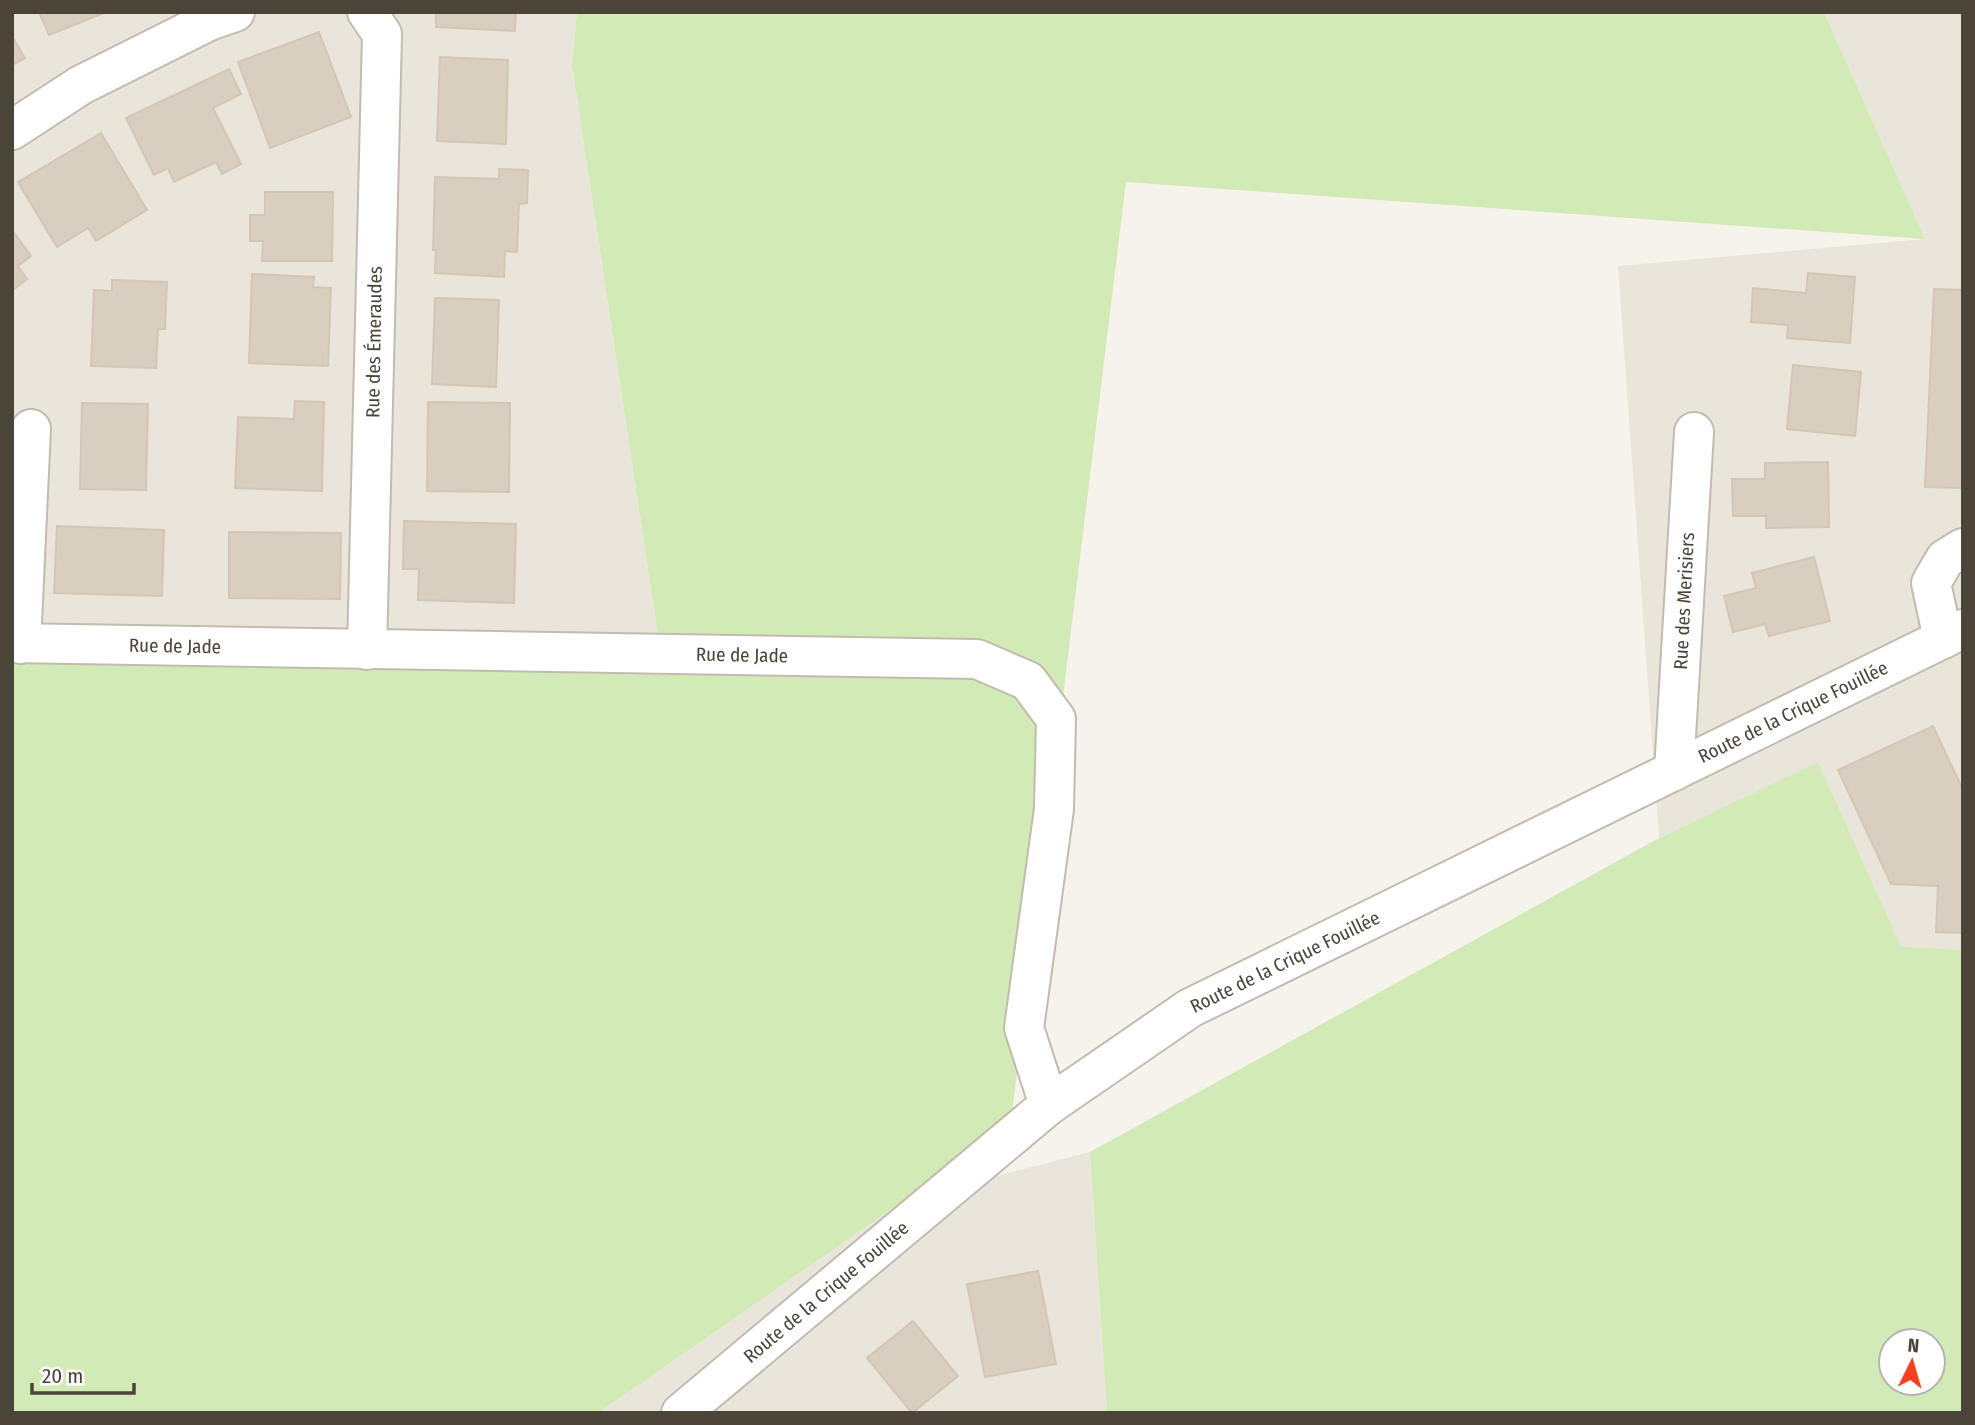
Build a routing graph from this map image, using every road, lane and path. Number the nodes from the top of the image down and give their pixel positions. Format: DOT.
graph roads {
  1 [pos="235,12"];
  2 [pos="377,20"];
  3 [pos="12,130"];
  4 [pos="31,429"];
  5 [pos="1694,432"];
  6 [pos="1963,548"];
  7 [pos="1953,634"];
  8 [pos="16,643"];
  9 [pos="367,649"];
  10 [pos="1674,771"];
  11 [pos="1049,1105"];
  12 [pos="681,1413"];
  1 -- 3 [label="street"];
  2 -- 9 [label="street, Rue des Émeraudes"];
  4 -- 8 [label="street"];
  5 -- 10 [label="street, Rue des Merisiers"];
  6 -- 7 [label="street"];
  7 -- 10 [label="street, Route de la Crique Fouillée"];
  8 -- 9 [label="street, Rue de Jade"];
  9 -- 11 [label="street, Rue de Jade"];
  10 -- 11 [label="street, Route de la Crique Fouillée"];
  11 -- 12 [label="street, Route de la Crique Fouillée"];
}
